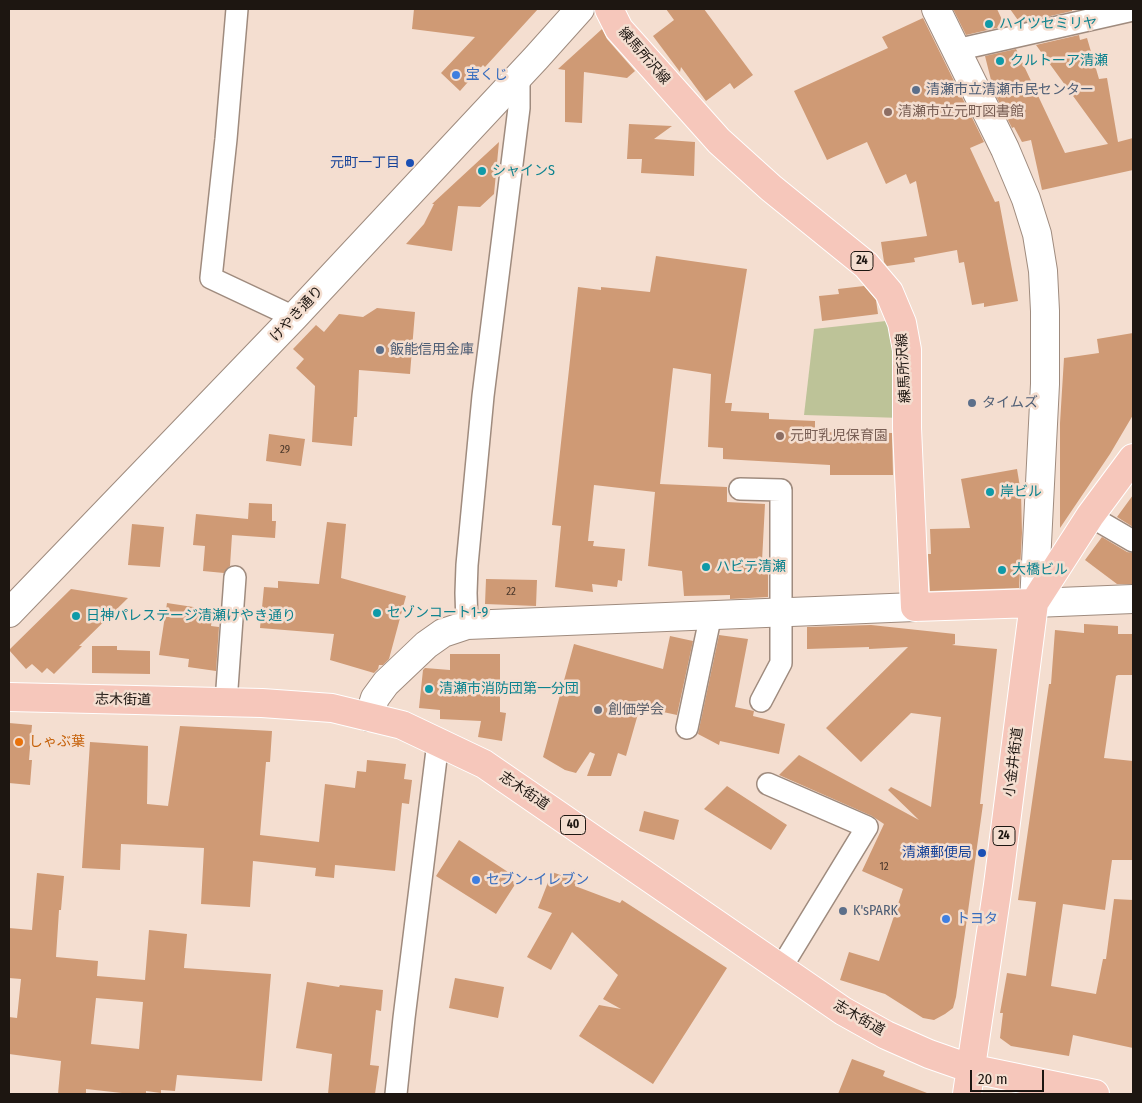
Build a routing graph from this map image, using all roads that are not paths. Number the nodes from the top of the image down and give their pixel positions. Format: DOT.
graph roads {
  1 [pos="237,9"];
  2 [pos="580,9"];
  3 [pos="609,9"];
  4 [pos="936,9"];
  5 [pos="1133,10"];
  6 [pos="1106,12"];
  7 [pos="956,50"];
  8 [pos="519,76"];
  9 [pos="294,317"];
  10 [pos="1133,458"];
  11 [pos="740,489"];
  12 [pos="1090,516"];
  13 [pos="1133,541"];
  14 [pos="235,577"];
  15 [pos="1133,598"];
  16 [pos="1034,603"];
  17 [pos="915,607"];
  18 [pos="780,612"];
  19 [pos="9,613"];
  20 [pos="711,614"];
  21 [pos="467,625"];
  22 [pos="9,697"];
  23 [pos="761,701"];
  24 [pos="226,702"];
  25 [pos="369,717"];
  26 [pos="686,728"];
  27 [pos="438,742"];
  28 [pos="768,784"];
  29 [pos="781,968"];
  30 [pos="968,1081"];
  31 [pos="396,1094"];
  32 [pos="1095,1094"];
  1 -- 9 [label="street"];
  2 -- 8 [label="street, けやき通り"];
  3 -- 17 [label="main road, 練馬所沢線 / 24"];
  4 -- 7 [label="street"];
  5 -- 6 [label="street"];
  6 -- 7 [label="street"];
  7 -- 16 [label="street"];
  8 -- 9 [label="street, けやき通り"];
  8 -- 21 [label="street"];
  9 -- 19 [label="street, けやき通り"];
  10 -- 12 [label="main road, 小金井街道"];
  11 -- 18 [label="street"];
  12 -- 13 [label="street"];
  12 -- 16 [label="main road, 小金井街道"];
  14 -- 24 [label="street"];
  15 -- 16 [label="street"];
  16 -- 17 [label="main road"];
  16 -- 30 [label="main road, 小金井街道 / 24"];
  17 -- 18 [label="street"];
  18 -- 20 [label="street"];
  18 -- 23 [label="street"];
  20 -- 21 [label="street"];
  20 -- 26 [label="street"];
  21 -- 25 [label="street"];
  22 -- 24 [label="main road, 志木街道 / 40"];
  24 -- 25 [label="main road, 志木街道 / 40"];
  25 -- 27 [label="main road, 志木街道 / 40"];
  27 -- 29 [label="main road, 志木街道 / 40"];
  27 -- 31 [label="street"];
  28 -- 29 [label="street"];
  29 -- 30 [label="main road, 志木街道 / 40"];
  30 -- 32 [label="main road, 志木街道 / 40"];
}
